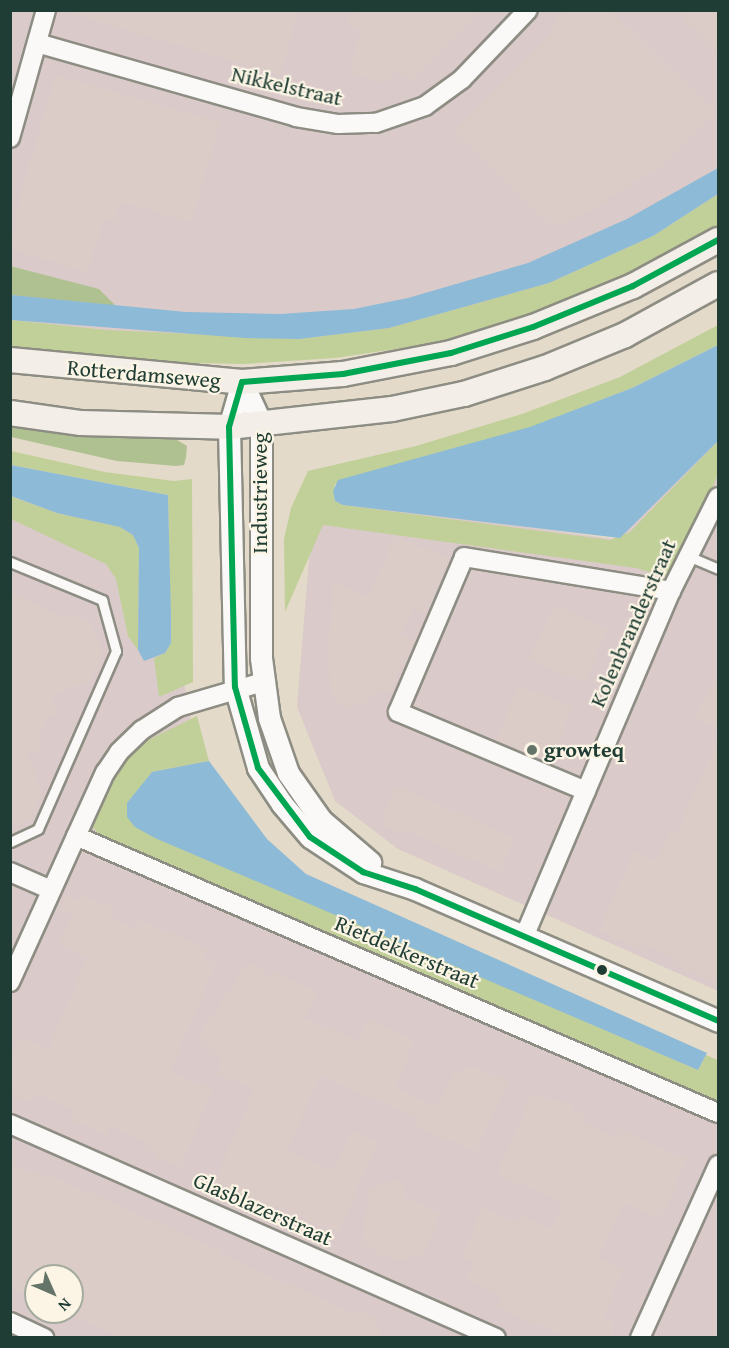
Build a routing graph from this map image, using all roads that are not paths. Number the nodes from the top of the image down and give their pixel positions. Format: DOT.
graph roads {
  1 [pos="46,10"];
  2 [pos="528,10"];
  3 [pos="37,43"];
  4 [pos="10,138"];
  5 [pos="718,240"];
  6 [pos="718,284"];
  7 [pos="10,360"];
  8 [pos="242,382"];
  9 [pos="10,413"];
  10 [pos="261,423"];
  11 [pos="229,427"];
  12 [pos="718,497"];
  13 [pos="688,555"];
  14 [pos="10,562"];
  15 [pos="718,569"];
  16 [pos="671,591"];
  17 [pos="263,682"];
  18 [pos="235,687"];
  19 [pos="586,791"];
  20 [pos="76,836"];
  21 [pos="10,842"];
  22 [pos="10,872"];
  23 [pos="415,889"];
  24 [pos="51,890"];
  25 [pos="524,937"];
  26 [pos="10,982"];
  27 [pos="718,1021"];
  28 [pos="718,1113"];
  29 [pos="10,1124"];
  30 [pos="718,1165"];
  31 [pos="10,1322"];
  32 [pos="45,1338"];
  33 [pos="496,1338"];
  34 [pos="640,1338"];
  1 -- 3 [label="street"];
  2 -- 3 [label="street, Nikkelstraat"];
  3 -- 4 [label="street"];
  5 -- 8 [label="main road, Rotterdamseweg"];
  6 -- 10 [label="main road, Rotterdamseweg"];
  7 -- 8 [label="main road, Rotterdamseweg"];
  8 -- 10 [label="street, Industrieweg"];
  8 -- 11 [label="street, Industrieweg"];
  9 -- 11 [label="main road, Rotterdamseweg"];
  10 -- 11 [label="main road, Rotterdamseweg"];
  10 -- 17 [label="street, Industrieweg"];
  11 -- 18 [label="street, Industrieweg"];
  12 -- 13 [label="street, Kolenbranderstraat"];
  13 -- 15 [label="lane"];
  13 -- 16 [label="street, Kolenbranderstraat"];
  14 -- 21 [label="lane"];
  16 -- 19 [label="street, Kolenbranderstraat"];
  16 -- 19 [label="street"];
  17 -- 18 [label="street"];
  17 -- 23 [label="street, Industrieweg"];
  18 -- 20 [label="street"];
  18 -- 23 [label="street, Industrieweg"];
  19 -- 25 [label="street, Kolenbranderstraat"];
  20 -- 24 [label="street"];
  20 -- 28 [label="street, Rietdekkerstraat"];
  22 -- 24 [label="street"];
  23 -- 25 [label="street, Industrieweg"];
  24 -- 26 [label="street"];
  25 -- 27 [label="street, Industrieweg"];
  29 -- 33 [label="street, Glasblazerstraat"];
  30 -- 34 [label="street"];
  31 -- 32 [label="street"];
}
